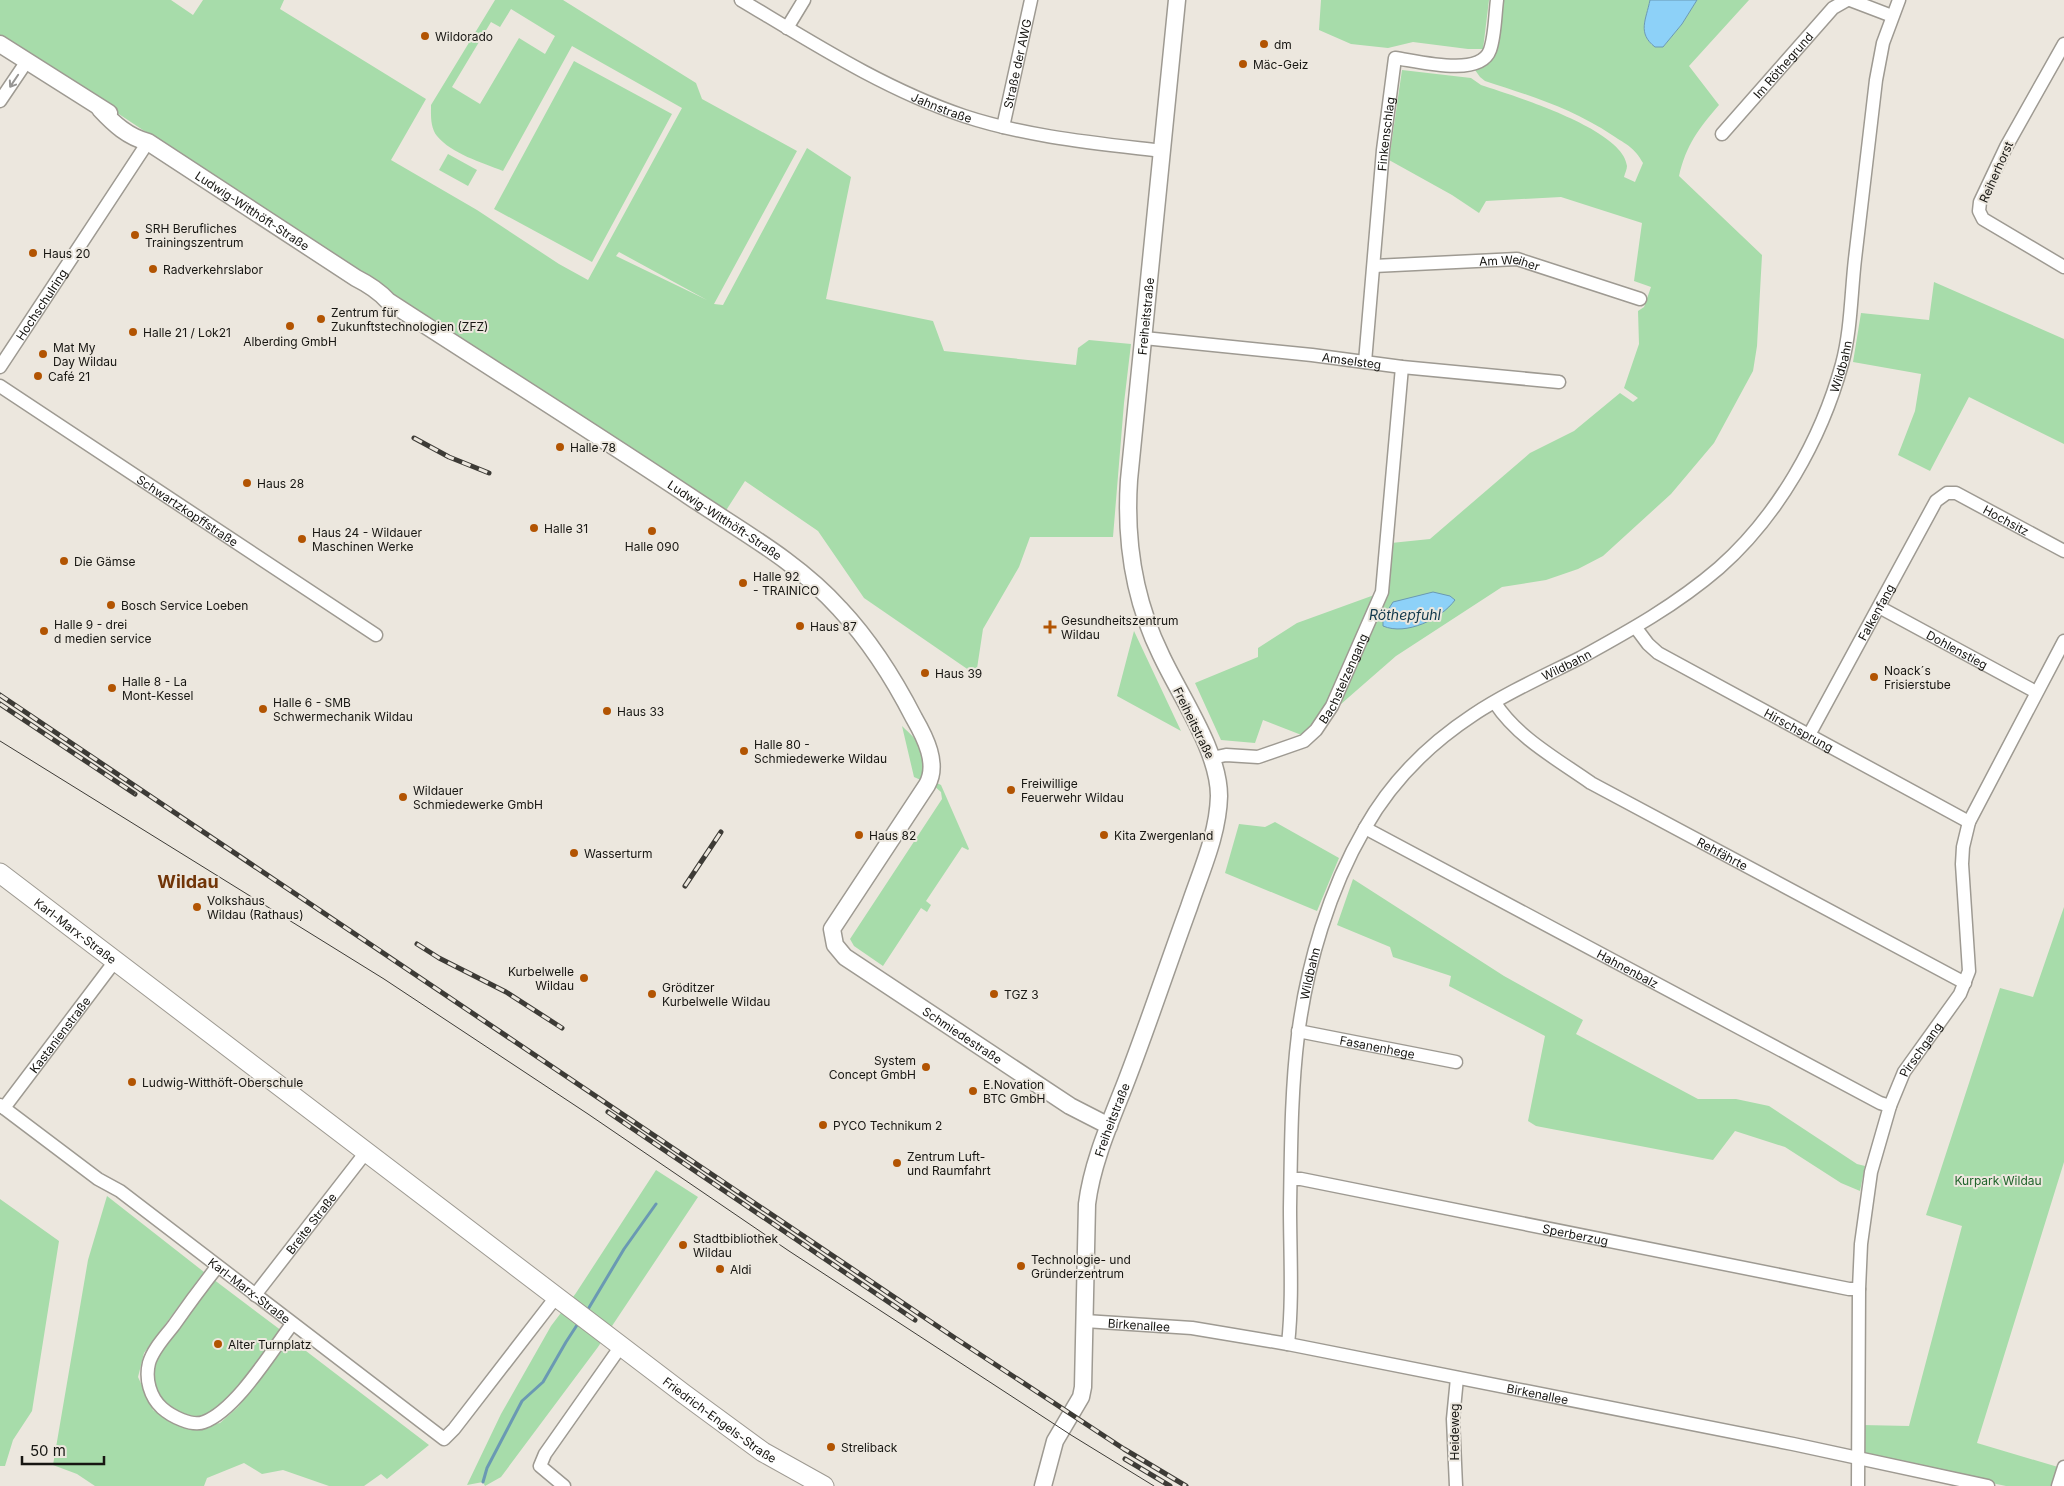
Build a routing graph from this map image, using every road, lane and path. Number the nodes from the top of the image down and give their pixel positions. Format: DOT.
graph roads {
  1 [pos="741,0"];
  2 [pos="804,0"];
  3 [pos="1031,0"];
  4 [pos="1177,0"];
  5 [pos="1497,0"];
  6 [pos="1849,0"];
  7 [pos="1899,0"];
  8 [pos="1892,16"];
  9 [pos="787,28"];
  10 [pos="0,44"];
  11 [pos="2064,44"];
  12 [pos="27,61"];
  13 [pos="0,101"];
  14 [pos="1004,127"];
  15 [pos="1722,134"];
  16 [pos="148,142"];
  17 [pos="1162,151"];
  18 [pos="1374,266"];
  19 [pos="2064,268"];
  20 [pos="1640,298"];
  21 [pos="1144,338"];
  22 [pos="1365,362"];
  23 [pos="0,367"];
  24 [pos="1402,367"];
  25 [pos="1558,382"];
  26 [pos="0,386"];
  27 [pos="1947,493"];
  28 [pos="2064,551"];
  29 [pos="1879,607"];
  30 [pos="1636,628"];
  31 [pos="376,635"];
  32 [pos="2064,641"];
  33 [pos="2036,692"];
  34 [pos="1495,703"];
  35 [pos="1809,735"];
  36 [pos="1212,758"];
  37 [pos="1969,822"];
  38 [pos="1365,828"];
  39 [pos="0,873"];
  40 [pos="832,928"];
  41 [pos="115,960"];
  42 [pos="1965,983"];
  43 [pos="1298,1031"];
  44 [pos="1456,1062"];
  45 [pos="1890,1106"];
  46 [pos="2,1107"];
  47 [pos="1108,1126"];
  48 [pos="366,1152"];
  49 [pos="1291,1179"];
  50 [pos="217,1266"];
  51 [pos="1859,1289"];
  52 [pos="255,1295"];
  53 [pos="560,1300"];
  54 [pos="1085,1321"];
  55 [pos="292,1324"];
  56 [pos="616,1342"];
  57 [pos="1288,1344"];
  58 [pos="1457,1378"];
  59 [pos="1858,1458"];
  60 [pos="2064,1467"];
  61 [pos="564,1486"];
  62 [pos="824,1486"];
  63 [pos="1043,1486"];
  64 [pos="1456,1486"];
  65 [pos="1858,1486"];
  66 [pos="1988,1486"];
  67 [pos="2058,1486"];
  1 -- 9 [label="street, Jahnstraße"];
  2 -- 9 [label="street"];
  3 -- 14 [label="street, Straße der AWG"];
  4 -- 17 [label="street, Freiheitstraße"];
  5 -- 18 [label="street, Finkenschlag"];
  6 -- 8 [label="street, Im Röthegrund"];
  6 -- 15 [label="street, Im Röthegrund"];
  7 -- 8 [label="street, Wildbahn"];
  8 -- 30 [label="street, Wildbahn"];
  9 -- 14 [label="street, Jahnstraße"];
  10 -- 12 [label="street"];
  11 -- 19 [label="street, Reiherhorst"];
  12 -- 13 [label="street, one-way"];
  12 -- 16 [label="street"];
  14 -- 17 [label="street, Jahnstraße"];
  16 -- 23 [label="street, Hochschulring"];
  16 -- 40 [label="street, Ludwig-Witthöft-Straße"];
  17 -- 21 [label="street, Freiheitstraße"];
  18 -- 20 [label="street, Am Weiher"];
  18 -- 22 [label="street, Finkenschlag"];
  21 -- 22 [label="street, Amselsteg"];
  21 -- 36 [label="street, Freiheitstraße"];
  22 -- 24 [label="street, Amselsteg"];
  24 -- 25 [label="street, Amselsteg"];
  24 -- 36 [label="street, Bachstelzengang"];
  26 -- 31 [label="street, Schwartzkopffstraße"];
  27 -- 28 [label="street, Hochsitz"];
  27 -- 29 [label="street, Falkenfang"];
  29 -- 33 [label="street, Dohlenstieg"];
  29 -- 35 [label="street, Falkenfang"];
  30 -- 34 [label="street, Wildbahn"];
  30 -- 35 [label="street, Hirschsprung"];
  32 -- 33 [label="street, Pirschgang"];
  33 -- 37 [label="street, Pirschgang"];
  34 -- 38 [label="street, Wildbahn"];
  34 -- 42 [label="street, Rehfährte"];
  35 -- 37 [label="street, Hirschsprung"];
  36 -- 47 [label="street, Freiheitstraße"];
  37 -- 42 [label="street, Pirschgang"];
  38 -- 43 [label="street, Wildbahn"];
  38 -- 45 [label="street, Hahnenbalz"];
  39 -- 41 [label="main road, Karl-Marx-Straße"];
  40 -- 47 [label="street, Schmiedestraße"];
  41 -- 46 [label="street, Kastanienstraße"];
  41 -- 48 [label="main road, Karl-Marx-Straße"];
  42 -- 45 [label="street, Pirschgang"];
  43 -- 44 [label="street, Fasanenhege"];
  43 -- 49 [label="street, Wildbahn"];
  45 -- 51 [label="street, Pirschgang"];
  46 -- 50 [label="street, Karl-Marx-Straße"];
  47 -- 54 [label="street, Freiheitstraße"];
  48 -- 52 [label="street, Breite Straße"];
  48 -- 53 [label="main road, Karl-Marx-Straße"];
  49 -- 51 [label="street, Sperberzug"];
  49 -- 57 [label="street, Wildbahn"];
  50 -- 52 [label="street, Karl-Marx-Straße"];
  50 -- 55 [label="street"];
  51 -- 59 [label="street, Pirschgang"];
  52 -- 55 [label="street, Karl-Marx-Straße"];
  53 -- 55 [label="street, Karl-Marx-Straße"];
  53 -- 56 [label="main road, Friedrich-Engels-Straße"];
  54 -- 57 [label="street, Birkenallee"];
  54 -- 63 [label="street, Freiheitstraße"];
  56 -- 61 [label="street"];
  56 -- 62 [label="main road, Friedrich-Engels-Straße"];
  57 -- 58 [label="street, Birkenallee"];
  58 -- 59 [label="street, Birkenallee"];
  58 -- 64 [label="street, Heideweg"];
  59 -- 65 [label="street, Pirschgang"];
  59 -- 66 [label="street, Birkenallee"];
  60 -- 67 [label="street"];
}
